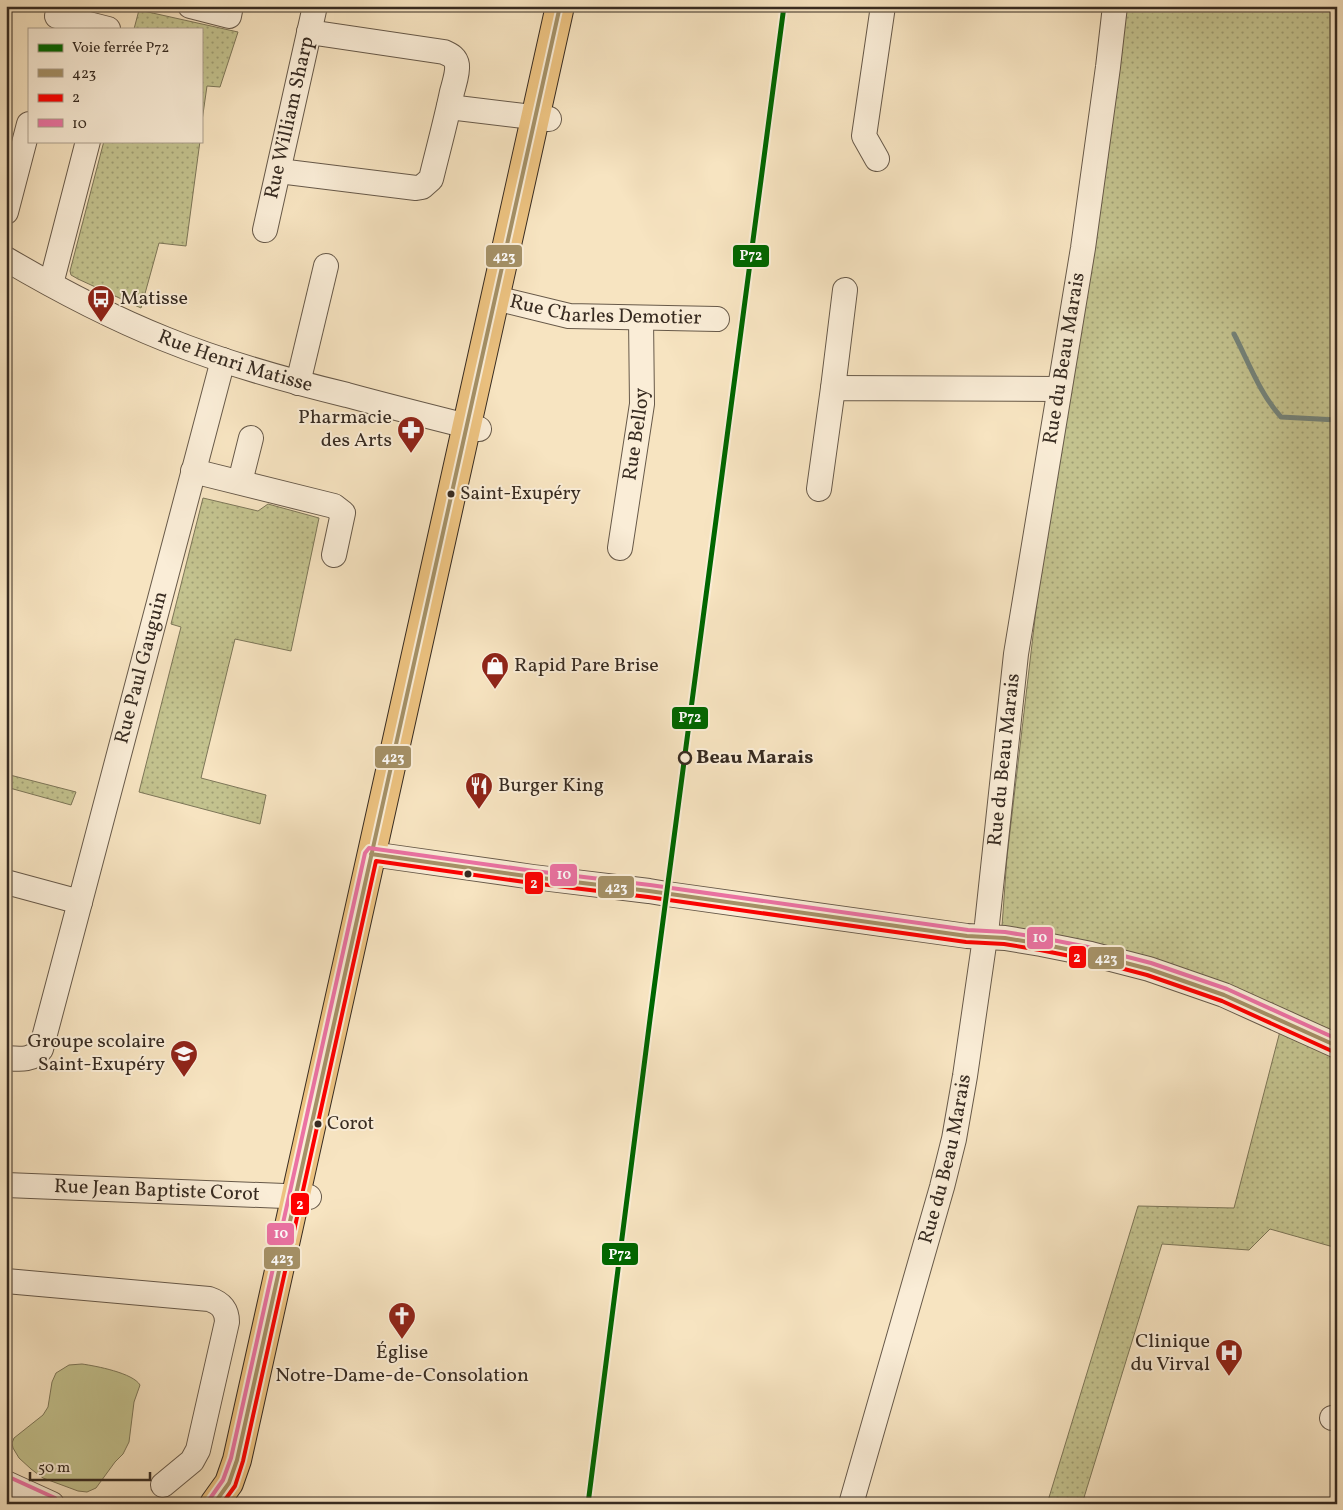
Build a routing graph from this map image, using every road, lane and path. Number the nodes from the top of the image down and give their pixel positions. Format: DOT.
graph roads {
  1 [pos="190,6"];
  2 [pos="231,6"];
  3 [pos="315,6"];
  4 [pos="560,6"];
  5 [pos="574,6"];
  6 [pos="883,6"];
  7 [pos="1115,6"];
  8 [pos="57,17"];
  9 [pos="104,28"];
  10 [pos="309,32"];
  11 [pos="449,106"];
  12 [pos="542,118"];
  13 [pos="28,128"];
  14 [pos="88,142"];
  15 [pos="876,159"];
  16 [pos="279,171"];
  17 [pos="6,212"];
  18 [pos="265,230"];
  19 [pos="6,259"];
  20 [pos="326,266"];
  21 [pos="51,284"];
  22 [pos="845,290"];
  23 [pos="501,300"];
  24 [pos="641,318"];
  25 [pos="717,319"];
  26 [pos="223,360"];
  27 [pos="298,383"];
  28 [pos="833,388"];
  29 [pos="1059,389"];
  30 [pos="473,427"];
  31 [pos="251,438"];
  32 [pos="193,471"];
  33 [pos="240,482"];
  34 [pos="820,489"];
  35 [pos="620,548"];
  36 [pos="334,555"];
  37 [pos="377,855"];
  38 [pos="6,882"];
  39 [pos="80,902"];
  40 [pos="985,937"];
  41 [pos="1337,1046"];
  42 [pos="6,1058"];
  43 [pos="6,1185"];
  44 [pos="302,1196"];
  45 [pos="6,1280"];
  46 [pos="6,1483"];
  47 [pos="163,1485"];
  48 [pos="6,1499"];
  49 [pos="16,1504"];
  50 [pos="52,1504"];
  51 [pos="214,1504"];
  52 [pos="231,1504"];
  53 [pos="851,1504"];
  1 -- 2 [label="street"];
  3 -- 10 [label="street, Rue William Sharp"];
  4 -- 12 [label="main road"];
  5 -- 12 [label="main road"];
  6 -- 15 [label="street"];
  7 -- 29 [label="street, Rue du Beau Marais"];
  8 -- 9 [label="street"];
  10 -- 11 [label="street"];
  10 -- 16 [label="street, Rue William Sharp"];
  11 -- 12 [label="street"];
  11 -- 16 [label="street"];
  12 -- 23 [label="main road"];
  13 -- 17 [label="street"];
  14 -- 21 [label="street"];
  16 -- 18 [label="street, Rue William Sharp"];
  19 -- 21 [label="street, Rue Henri Matisse"];
  20 -- 27 [label="street"];
  21 -- 26 [label="street, Rue Henri Matisse"];
  22 -- 28 [label="street"];
  23 -- 24 [label="street, Rue Charles Demotier"];
  23 -- 30 [label="main road"];
  24 -- 25 [label="street, Rue Charles Demotier"];
  24 -- 35 [label="street, Rue Belloy"];
  26 -- 27 [label="street, Rue Henri Matisse"];
  26 -- 32 [label="street, Rue Paul Gauguin"];
  27 -- 30 [label="street, Rue Henri Matisse"];
  28 -- 29 [label="street"];
  28 -- 34 [label="street"];
  29 -- 40 [label="street, Rue du Beau Marais"];
  30 -- 37 [label="main road"];
  31 -- 33 [label="street"];
  32 -- 33 [label="street"];
  32 -- 39 [label="street, Rue Paul Gauguin"];
  33 -- 36 [label="street"];
  37 -- 40 [label="street"];
  37 -- 44 [label="main road"];
  38 -- 39 [label="street"];
  39 -- 42 [label="street, Rue Paul Gauguin"];
  40 -- 41 [label="street"];
  40 -- 53 [label="street, Rue du Beau Marais"];
  43 -- 44 [label="street, Rue Jean Baptiste Corot"];
  44 -- 51 [label="main road"];
  44 -- 52 [label="main road"];
  45 -- 47 [label="street"];
  46 -- 50 [label="street"];
  48 -- 49 [label="street"];
}
